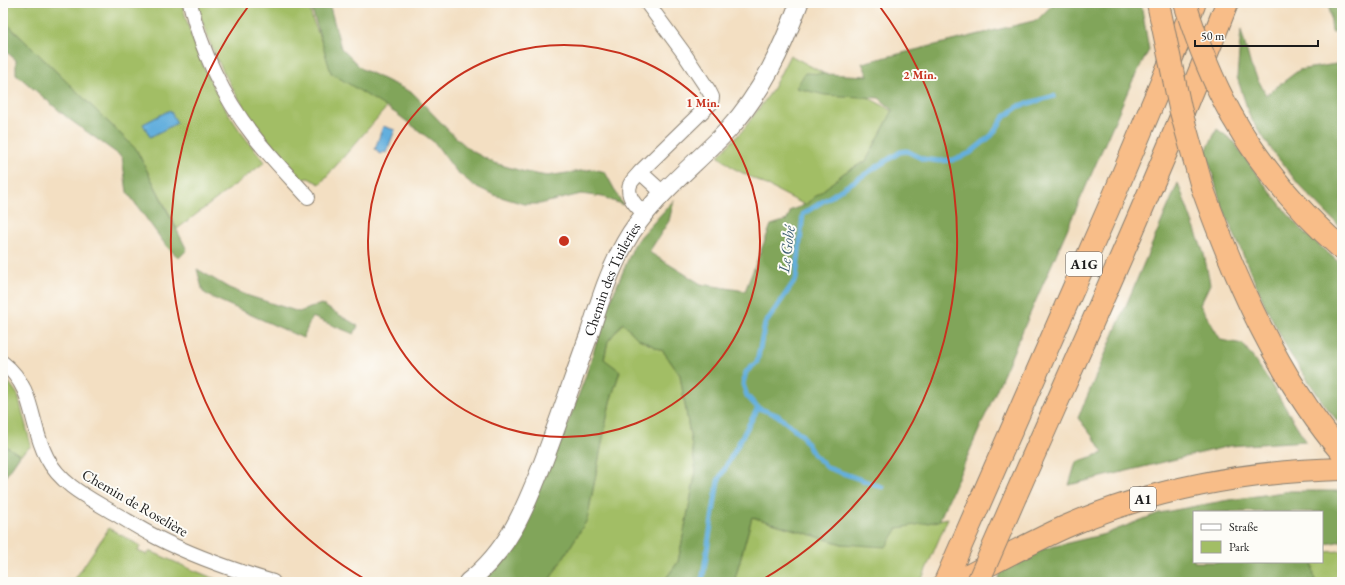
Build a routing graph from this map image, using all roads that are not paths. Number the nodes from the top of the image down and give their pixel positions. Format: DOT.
graph roads {
  1 [pos="190,3"];
  2 [pos="646,3"];
  3 [pos="799,3"];
  4 [pos="1158,3"];
  5 [pos="1185,3"];
  6 [pos="1195,3"];
  7 [pos="1227,3"];
  8 [pos="640,172"];
  9 [pos="663,193"];
  10 [pos="308,197"];
  11 [pos="645,214"];
  12 [pos="1342,249"];
  13 [pos="3,363"];
  14 [pos="1342,453"];
  15 [pos="1342,469"];
  16 [pos="273,582"];
  17 [pos="468,582"];
  18 [pos="944,582"];
  19 [pos="960,582"];
  20 [pos="978,582"];
  1 -- 10 [label="street"];
  2 -- 8 [label="street"];
  3 -- 9 [label="street, Chemin des Tuileries"];
  4 -- 14 [label="highway, bridge"];
  5 -- 12 [label="highway, bridge"];
  6 -- 18 [label="highway, A1G"];
  7 -- 20 [label="highway, A1G, bridge"];
  8 -- 9 [label="street"];
  8 -- 11 [label="street"];
  9 -- 11 [label="street, Chemin des Tuileries"];
  11 -- 17 [label="street, Chemin des Tuileries"];
  13 -- 16 [label="street, Chemin de Roselière"];
  15 -- 19 [label="highway, A1"];
}
